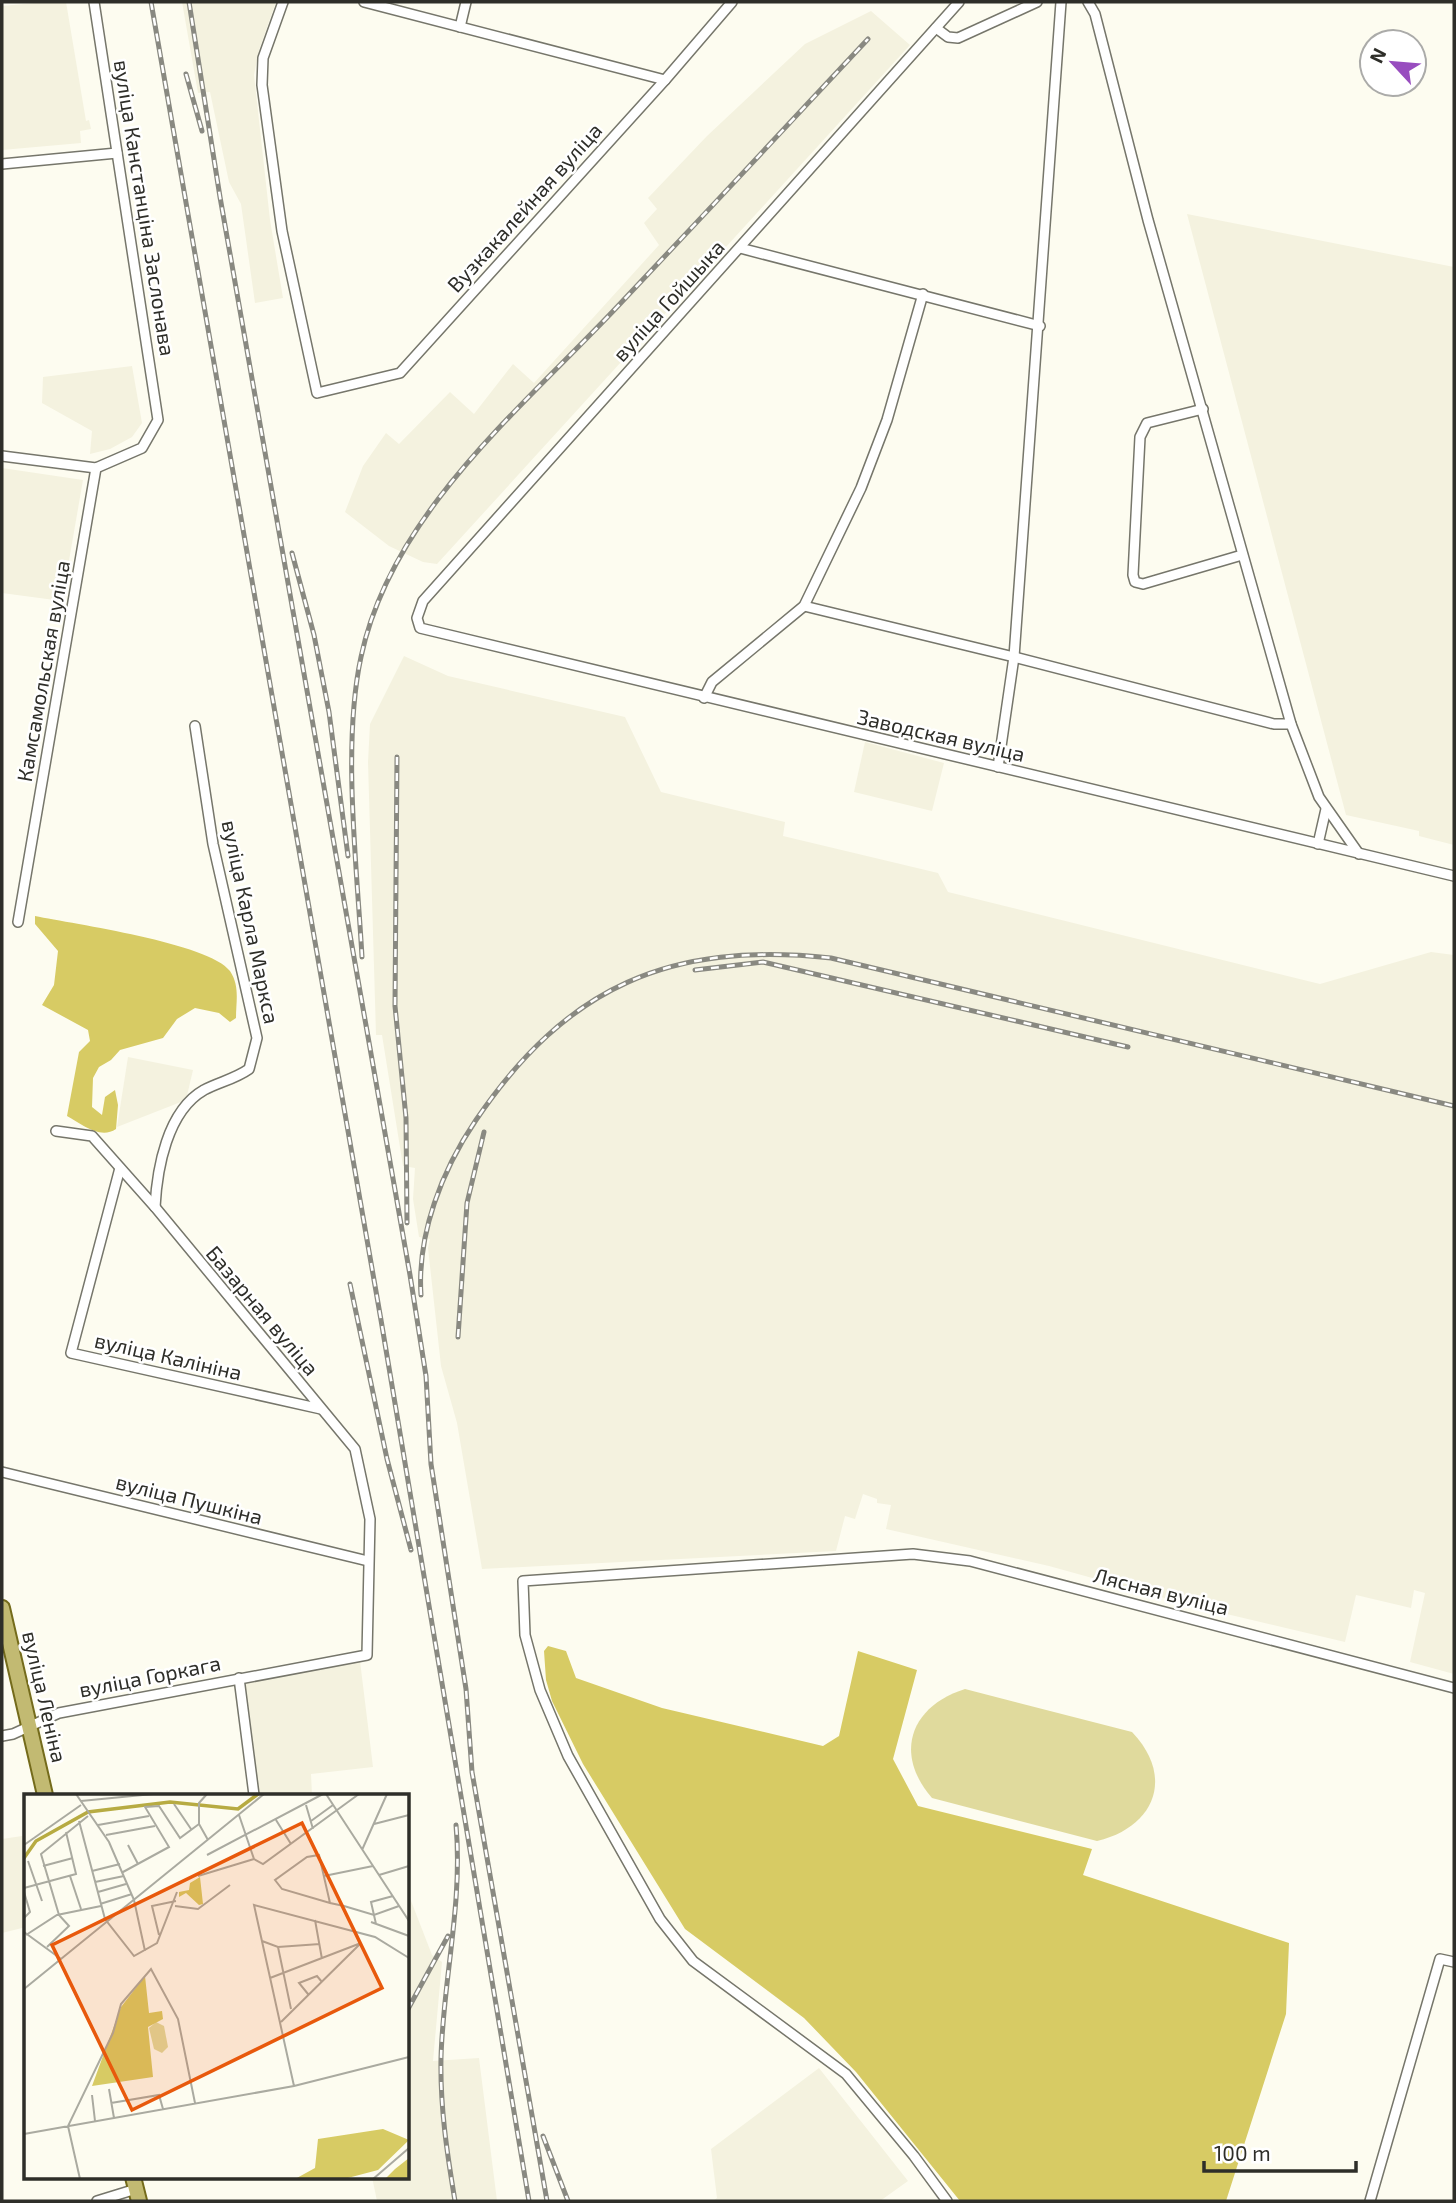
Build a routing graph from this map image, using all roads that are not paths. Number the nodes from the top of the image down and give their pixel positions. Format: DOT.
graph roads {
  1 [pos="94,2"];
  2 [pos="283,2"];
  3 [pos="364,2"];
  4 [pos="466,2"];
  5 [pos="732,2"];
  6 [pos="959,2"];
  7 [pos="1037,2"];
  8 [pos="1061,2"];
  9 [pos="1088,2"];
  10 [pos="460,27"];
  11 [pos="936,28"];
  12 [pos="664,80"];
  13 [pos="117,153"];
  14 [pos="2,164"];
  15 [pos="740,248"];
  16 [pos="923,294"];
  17 [pos="1040,326"];
  18 [pos="1203,410"];
  19 [pos="2,457"];
  20 [pos="96,468"];
  21 [pos="1242,555"];
  22 [pos="804,606"];
  23 [pos="420,628"];
  24 [pos="1014,657"];
  25 [pos="704,698"];
  26 [pos="1291,724"];
  27 [pos="195,726"];
  28 [pos="998,767"];
  29 [pos="1326,809"];
  30 [pos="1318,844"];
  31 [pos="1359,854"];
  32 [pos="1454,876"];
  33 [pos="18,922"];
  34 [pos="57,1131"];
  35 [pos="120,1168"];
  36 [pos="155,1207"];
  37 [pos="321,1409"];
  38 [pos="2,1472"];
  39 [pos="368,1561"];
  40 [pos="2,1608"];
  41 [pos="239,1678"];
  42 [pos="1454,1688"];
  43 [pos="29,1726"];
  44 [pos="2,1735"];
  45 [pos="45,1794"];
  46 [pos="254,1794"];
  47 [pos="1454,1962"];
  48 [pos="136,2189"];
  49 [pos="97,2201"];
  50 [pos="947,2201"];
  51 [pos="1370,2201"];
  1 -- 13 [label="street, вуліца Канстанціна Заслонава"];
  2 -- 12 [label="street, Вузкакалейная вуліца"];
  3 -- 10 [label="street"];
  4 -- 10 [label="street"];
  5 -- 12 [label="street, Вузкакалейная вуліца"];
  6 -- 11 [label="street, вуліца Гойшыка"];
  7 -- 11 [label="street"];
  8 -- 17 [label="street"];
  9 -- 18 [label="street"];
  10 -- 12 [label="street"];
  11 -- 15 [label="street, вуліца Гойшыка"];
  13 -- 14 [label="street"];
  13 -- 20 [label="street, вуліца Канстанціна Заслонава"];
  15 -- 16 [label="street"];
  15 -- 23 [label="street, вуліца Гойшыка"];
  16 -- 17 [label="street"];
  16 -- 22 [label="street"];
  17 -- 24 [label="street"];
  18 -- 21 [label="street"];
  18 -- 21 [label="street"];
  19 -- 20 [label="street"];
  20 -- 33 [label="street, Камсамольская вуліца"];
  21 -- 26 [label="street"];
  22 -- 24 [label="street"];
  22 -- 25 [label="street"];
  23 -- 25 [label="street, Заводская вуліца"];
  24 -- 26 [label="street"];
  24 -- 28 [label="street"];
  25 -- 28 [label="street, Заводская вуліца"];
  26 -- 29 [label="street"];
  27 -- 36 [label="street, вуліца Карла Маркса"];
  28 -- 30 [label="street, Заводская вуліца"];
  29 -- 30 [label="street"];
  29 -- 31 [label="street"];
  30 -- 31 [label="street, Заводская вуліца"];
  31 -- 32 [label="street, Заводская вуліца"];
  34 -- 35 [label="street, Базарная вуліца"];
  35 -- 36 [label="street, Базарная вуліца"];
  35 -- 37 [label="street, вуліца Калініна"];
  36 -- 37 [label="street, Базарная вуліца"];
  37 -- 39 [label="street, Базарная вуліца"];
  38 -- 39 [label="street, вуліца Пушкіна"];
  39 -- 41 [label="street, вуліца Горкага"];
  40 -- 43 [label="main road, вуліца Леніна"];
  41 -- 43 [label="street, вуліца Горкага"];
  41 -- 46 [label="street"];
  42 -- 50 [label="street, Лясная вуліца"];
  43 -- 44 [label="street, вуліца Горкага"];
  43 -- 45 [label="main road, вуліца Леніна"];
  47 -- 51 [label="street"];
  48 -- 49 [label="street"];
}
